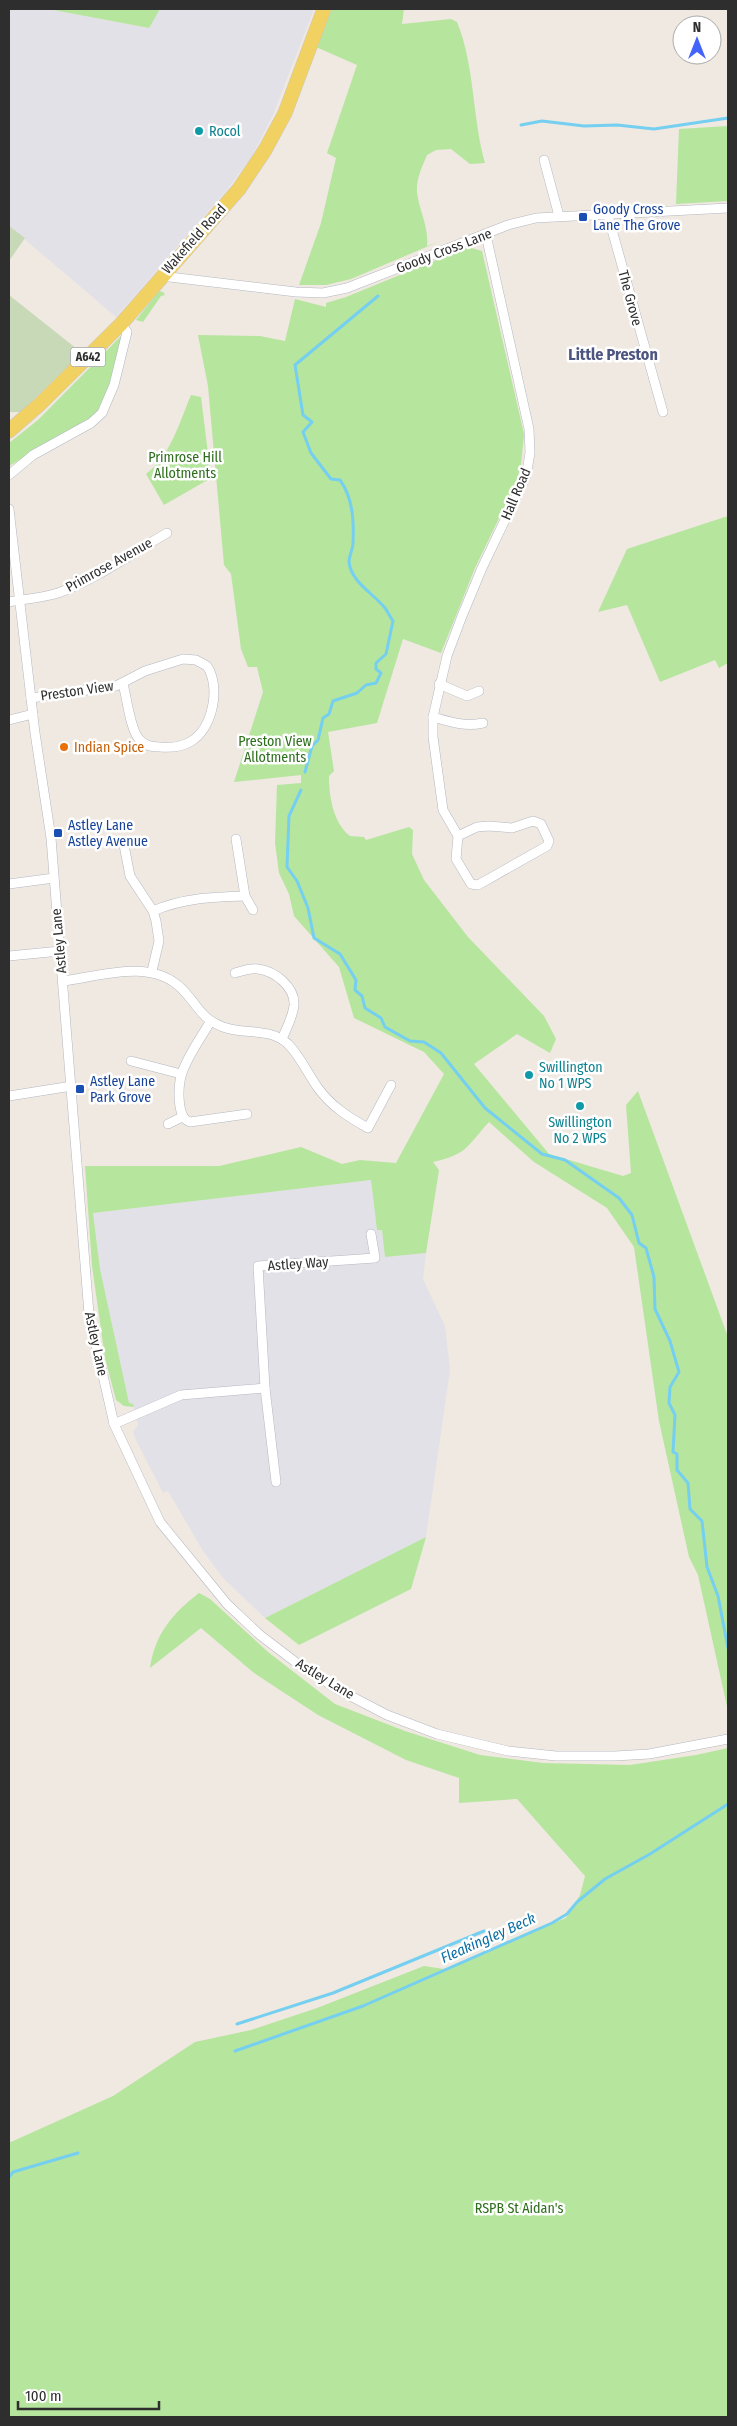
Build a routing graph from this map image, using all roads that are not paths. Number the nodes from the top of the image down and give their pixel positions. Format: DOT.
graph roads {
  1 [pos="324,9"];
  2 [pos="544,160"];
  3 [pos="728,208"];
  4 [pos="607,212"];
  5 [pos="559,216"];
  6 [pos="486,235"];
  7 [pos="161,276"];
  8 [pos="121,324"];
  9 [pos="663,412"];
  10 [pos="9,431"];
  11 [pos="9,475"];
  12 [pos="9,509"];
  13 [pos="167,533"];
  14 [pos="20,600"];
  15 [pos="9,602"];
  16 [pos="123,684"];
  17 [pos="439,684"];
  18 [pos="479,691"];
  19 [pos="31,698"];
  20 [pos="33,714"];
  21 [pos="433,716"];
  22 [pos="9,720"];
  23 [pos="483,723"];
  24 [pos="458,836"];
  25 [pos="236,840"];
  26 [pos="124,845"];
  27 [pos="54,878"];
  28 [pos="9,884"];
  29 [pos="245,896"];
  30 [pos="152,910"];
  31 [pos="253,910"];
  32 [pos="60,951"];
  33 [pos="9,956"];
  34 [pos="152,971"];
  35 [pos="235,973"];
  36 [pos="63,981"];
  37 [pos="210,1022"];
  38 [pos="282,1039"];
  39 [pos="131,1060"];
  40 [pos="182,1074"];
  41 [pos="391,1085"];
  42 [pos="72,1086"];
  43 [pos="9,1096"];
  44 [pos="248,1114"];
  45 [pos="182,1117"];
  46 [pos="168,1124"];
  47 [pos="371,1234"];
  48 [pos="265,1388"];
  49 [pos="114,1424"];
  50 [pos="276,1482"];
  51 [pos="728,1739"];
  1 -- 7 [label="main road, Wakefield Road / A642"];
  2 -- 5 [label="street"];
  3 -- 4 [label="street, Goody Cross Lane"];
  4 -- 5 [label="street, Goody Cross Lane"];
  4 -- 9 [label="street, The Grove"];
  5 -- 6 [label="street, Goody Cross Lane"];
  6 -- 7 [label="street, Goody Cross Lane"];
  6 -- 17 [label="street, Hall Road"];
  7 -- 8 [label="main road, Wakefield Road / A642"];
  8 -- 10 [label="main road, Wakefield Road / A642"];
  8 -- 11 [label="street"];
  12 -- 14 [label="street, Astley Lane"];
  13 -- 14 [label="street, Primrose Avenue"];
  14 -- 15 [label="street, Primrose Avenue"];
  14 -- 19 [label="street, Astley Lane"];
  16 -- 16 [label="street, Preston View"];
  16 -- 19 [label="street, Preston View"];
  17 -- 18 [label="street"];
  17 -- 21 [label="street, Hall Road"];
  19 -- 20 [label="street, Astley Lane"];
  20 -- 22 [label="street"];
  20 -- 27 [label="street, Astley Lane"];
  21 -- 23 [label="street"];
  21 -- 24 [label="street, Hall Road"];
  24 -- 24 [label="street"];
  25 -- 29 [label="street"];
  26 -- 30 [label="street"];
  27 -- 28 [label="street"];
  27 -- 32 [label="street, Astley Lane"];
  29 -- 30 [label="street"];
  29 -- 31 [label="street"];
  30 -- 34 [label="street"];
  32 -- 33 [label="street"];
  32 -- 36 [label="street, Astley Lane"];
  34 -- 36 [label="street"];
  34 -- 37 [label="street"];
  35 -- 38 [label="street"];
  36 -- 42 [label="street, Astley Lane"];
  37 -- 38 [label="street"];
  37 -- 40 [label="street"];
  38 -- 41 [label="street"];
  39 -- 40 [label="street"];
  40 -- 45 [label="street"];
  42 -- 43 [label="street"];
  42 -- 49 [label="street, Astley Lane"];
  44 -- 45 [label="street"];
  45 -- 46 [label="street"];
  47 -- 48 [label="street, Astley Way"];
  48 -- 49 [label="street"];
  48 -- 50 [label="street, Astley Way"];
  49 -- 51 [label="street, Astley Lane"];
}
